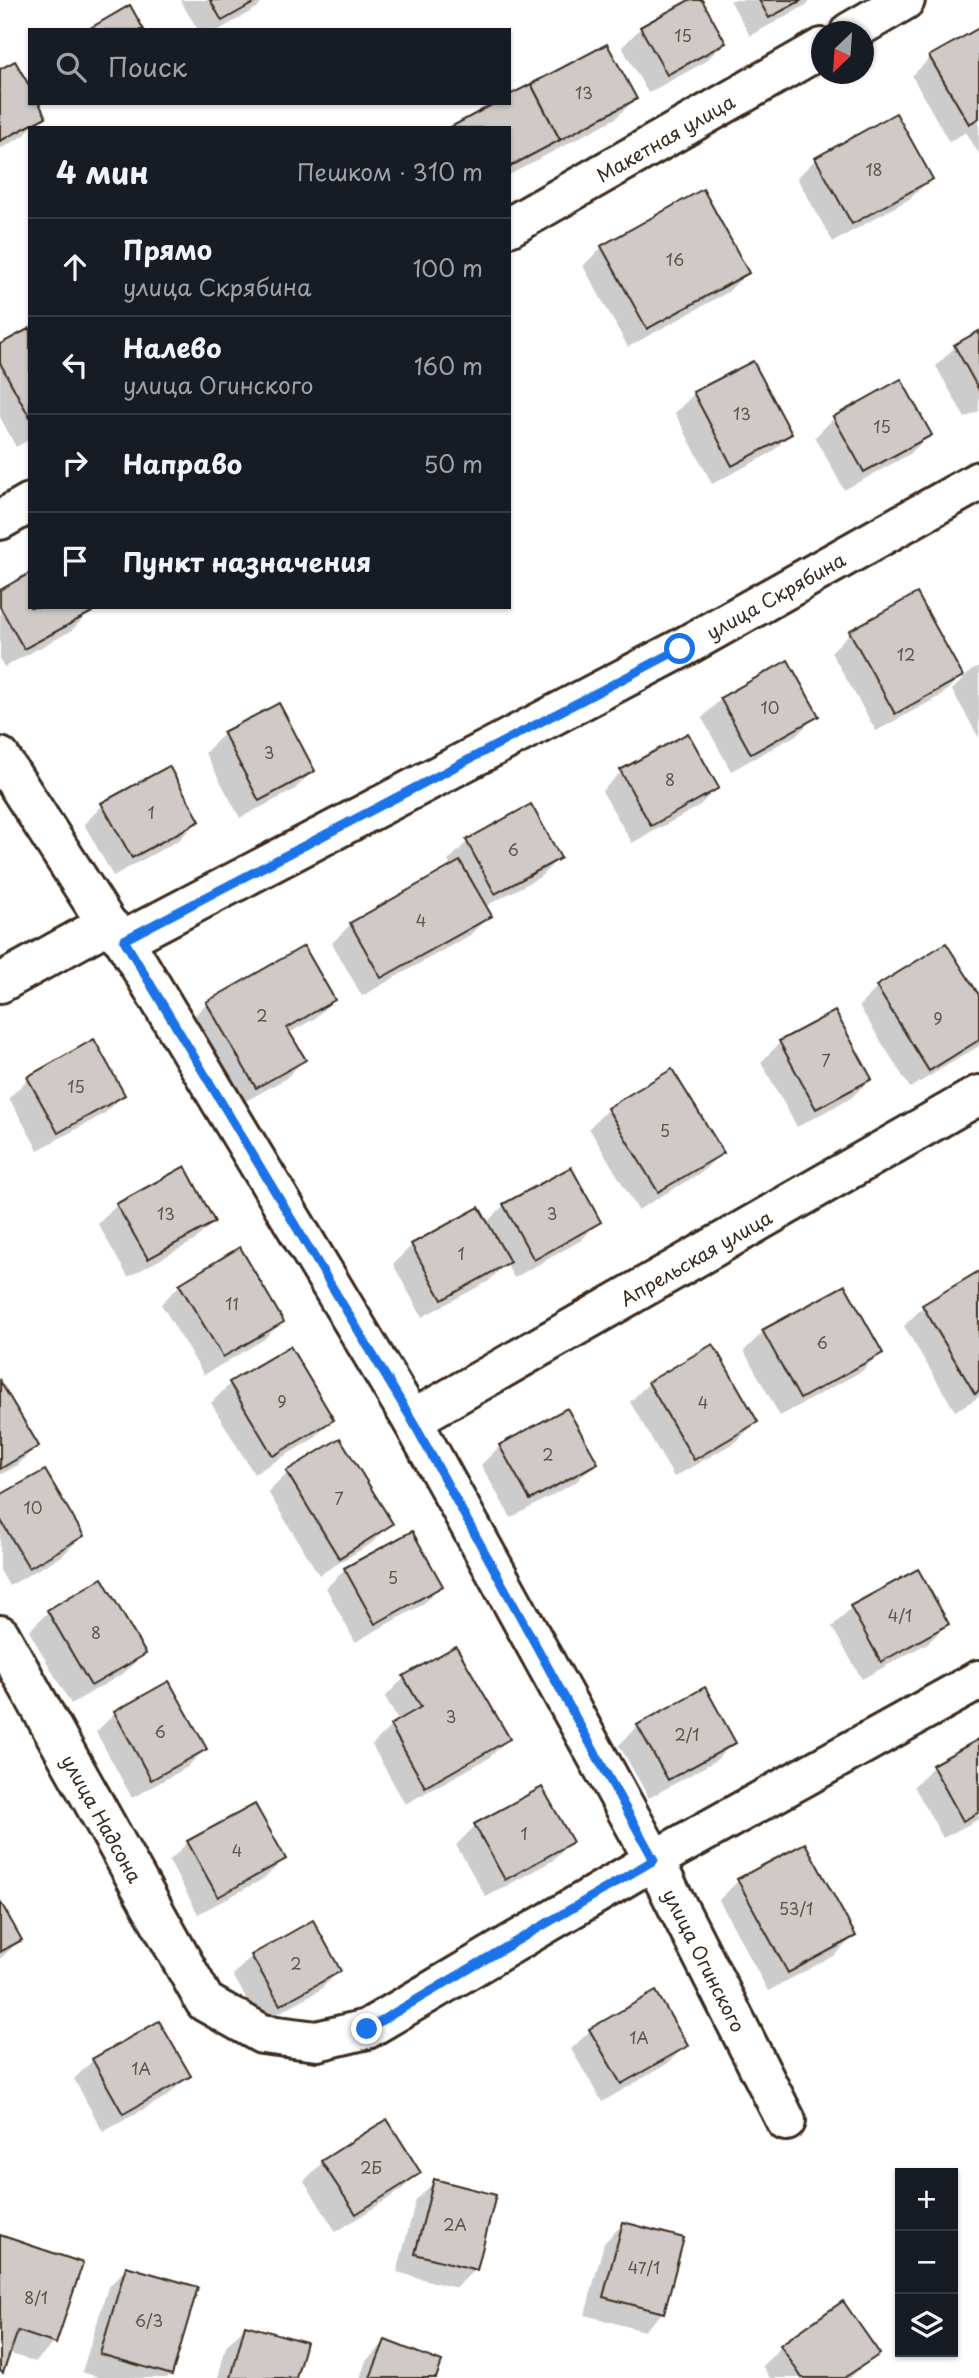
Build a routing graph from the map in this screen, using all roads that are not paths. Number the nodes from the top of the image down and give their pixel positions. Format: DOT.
graph roads {
  1 [pos="905,0"];
  2 [pos="869,21"];
  3 [pos="811,54"];
  4 [pos="511,226"];
  5 [pos="979,481"];
  6 [pos="28,504"];
  7 [pos="0,520"];
  8 [pos="0,757"];
  9 [pos="116,932"];
  10 [pos="0,983"];
  11 [pos="979,1095"];
  12 [pos="412,1420"];
  13 [pos="0,1635"];
  14 [pos="979,1680"];
  15 [pos="654,1860"];
  16 [pos="786,2121"];
  1 -- 2 [label="street"];
  3 -- 4 [label="street, Макетная улица"];
  5 -- 9 [label="street, улица Скрябина"];
  6 -- 7 [label="street"];
  8 -- 9 [label="street, улица Огинского"];
  9 -- 10 [label="street, улица Скрябина"];
  9 -- 12 [label="street, улица Огинского"];
  11 -- 12 [label="street, Апрельская улица"];
  12 -- 15 [label="street, улица Огинского"];
  13 -- 15 [label="street, улица Надсона"];
  14 -- 15 [label="street"];
  15 -- 16 [label="street, улица Огинского"];
}
